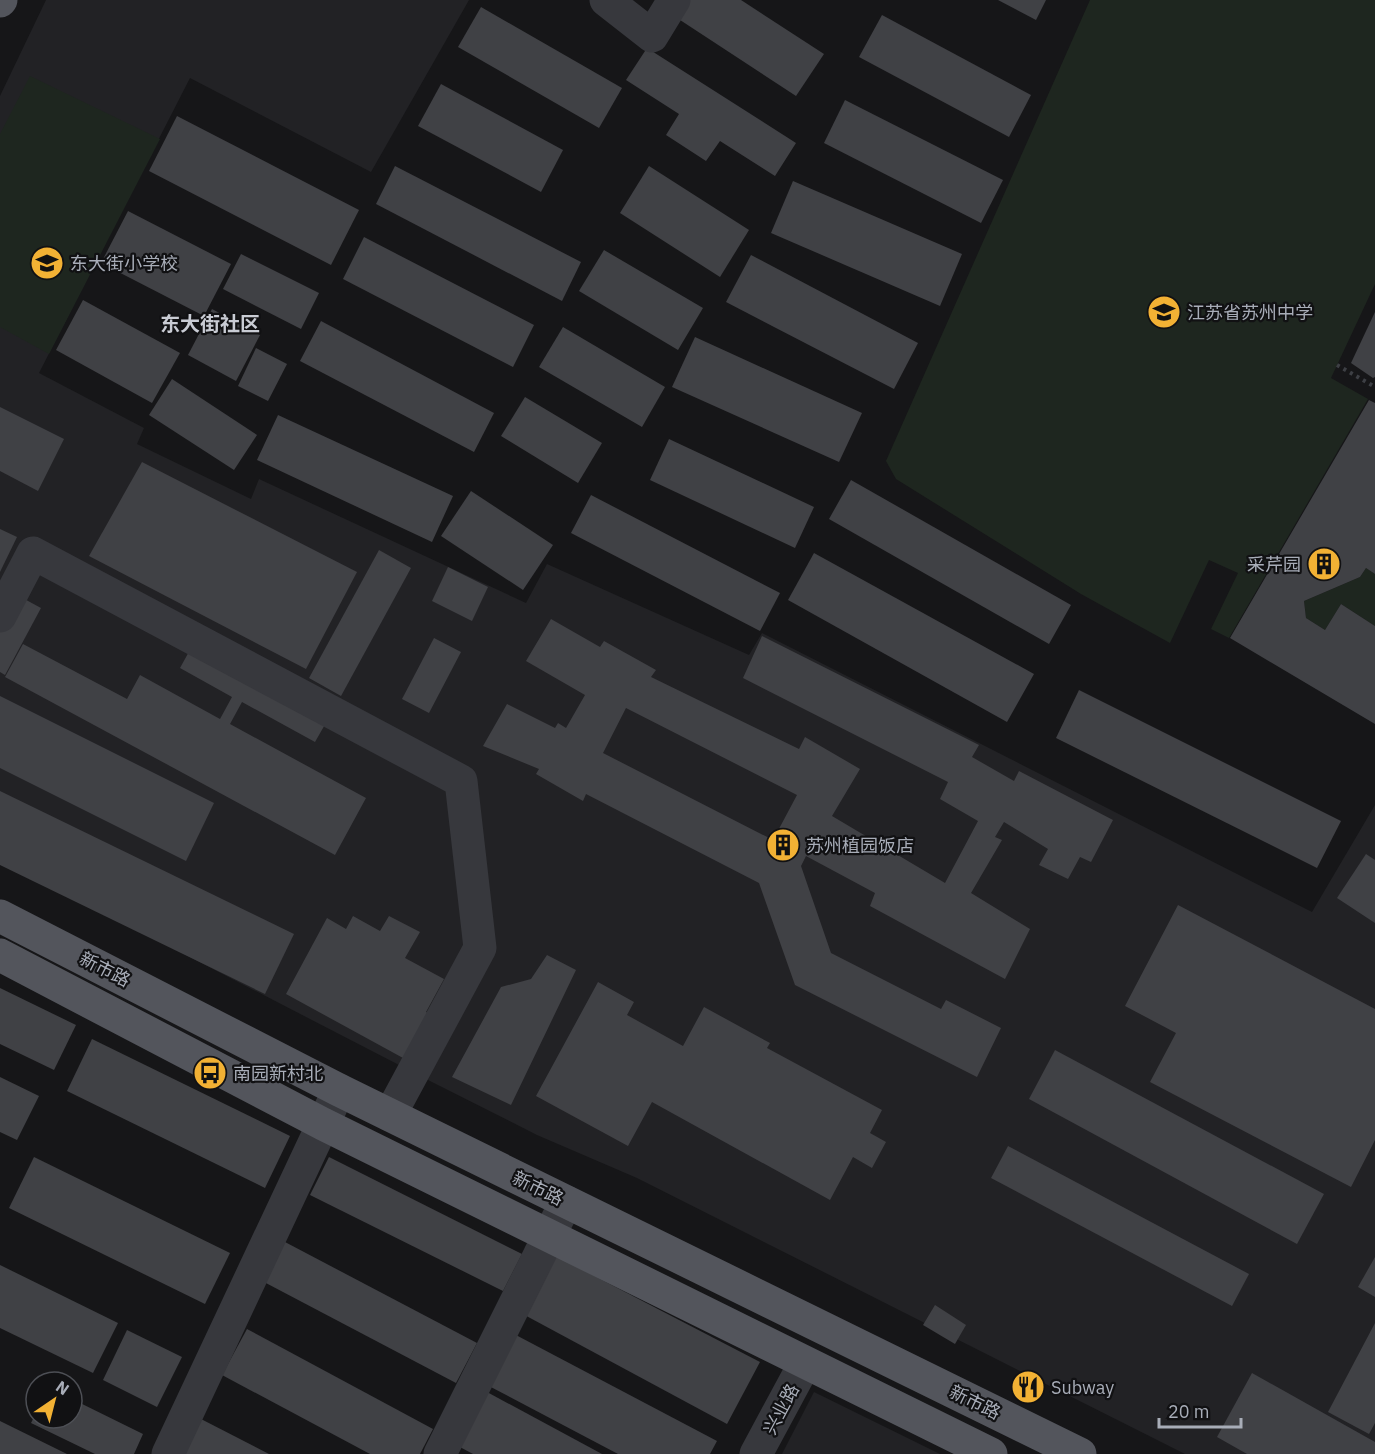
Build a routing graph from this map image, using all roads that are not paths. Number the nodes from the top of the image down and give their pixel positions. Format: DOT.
graph roads {
  1 [pos="606,0"];
  2 [pos="674,0"];
  3 [pos="0,616"];
  4 [pos="0,916"];
  5 [pos="0,956"];
  6 [pos="339,1090"];
  7 [pos="390,1115"];
  8 [pos="323,1124"];
  9 [pos="566,1202"];
  10 [pos="550,1236"];
  11 [pos="805,1363"];
  12 [pos="168,1454"];
  13 [pos="440,1454"];
  14 [pos="756,1454"];
  15 [pos="991,1454"];
  16 [pos="1080,1454"];
  1 -- 2 [label="street"];
  3 -- 7 [label="street"];
  4 -- 6 [label="main road, 新市路"];
  5 -- 8 [label="main road, 新市路"];
  6 -- 7 [label="main road, 新市路"];
  6 -- 8 [label="street"];
  7 -- 9 [label="main road, 新市路"];
  8 -- 10 [label="main road, 新市路"];
  8 -- 12 [label="street"];
  9 -- 10 [label="street"];
  9 -- 16 [label="main road, 新市路"];
  10 -- 11 [label="main road, 新市路"];
  10 -- 13 [label="street"];
  11 -- 14 [label="street, 兴业路"];
  11 -- 15 [label="main road, 新市路"];
}
